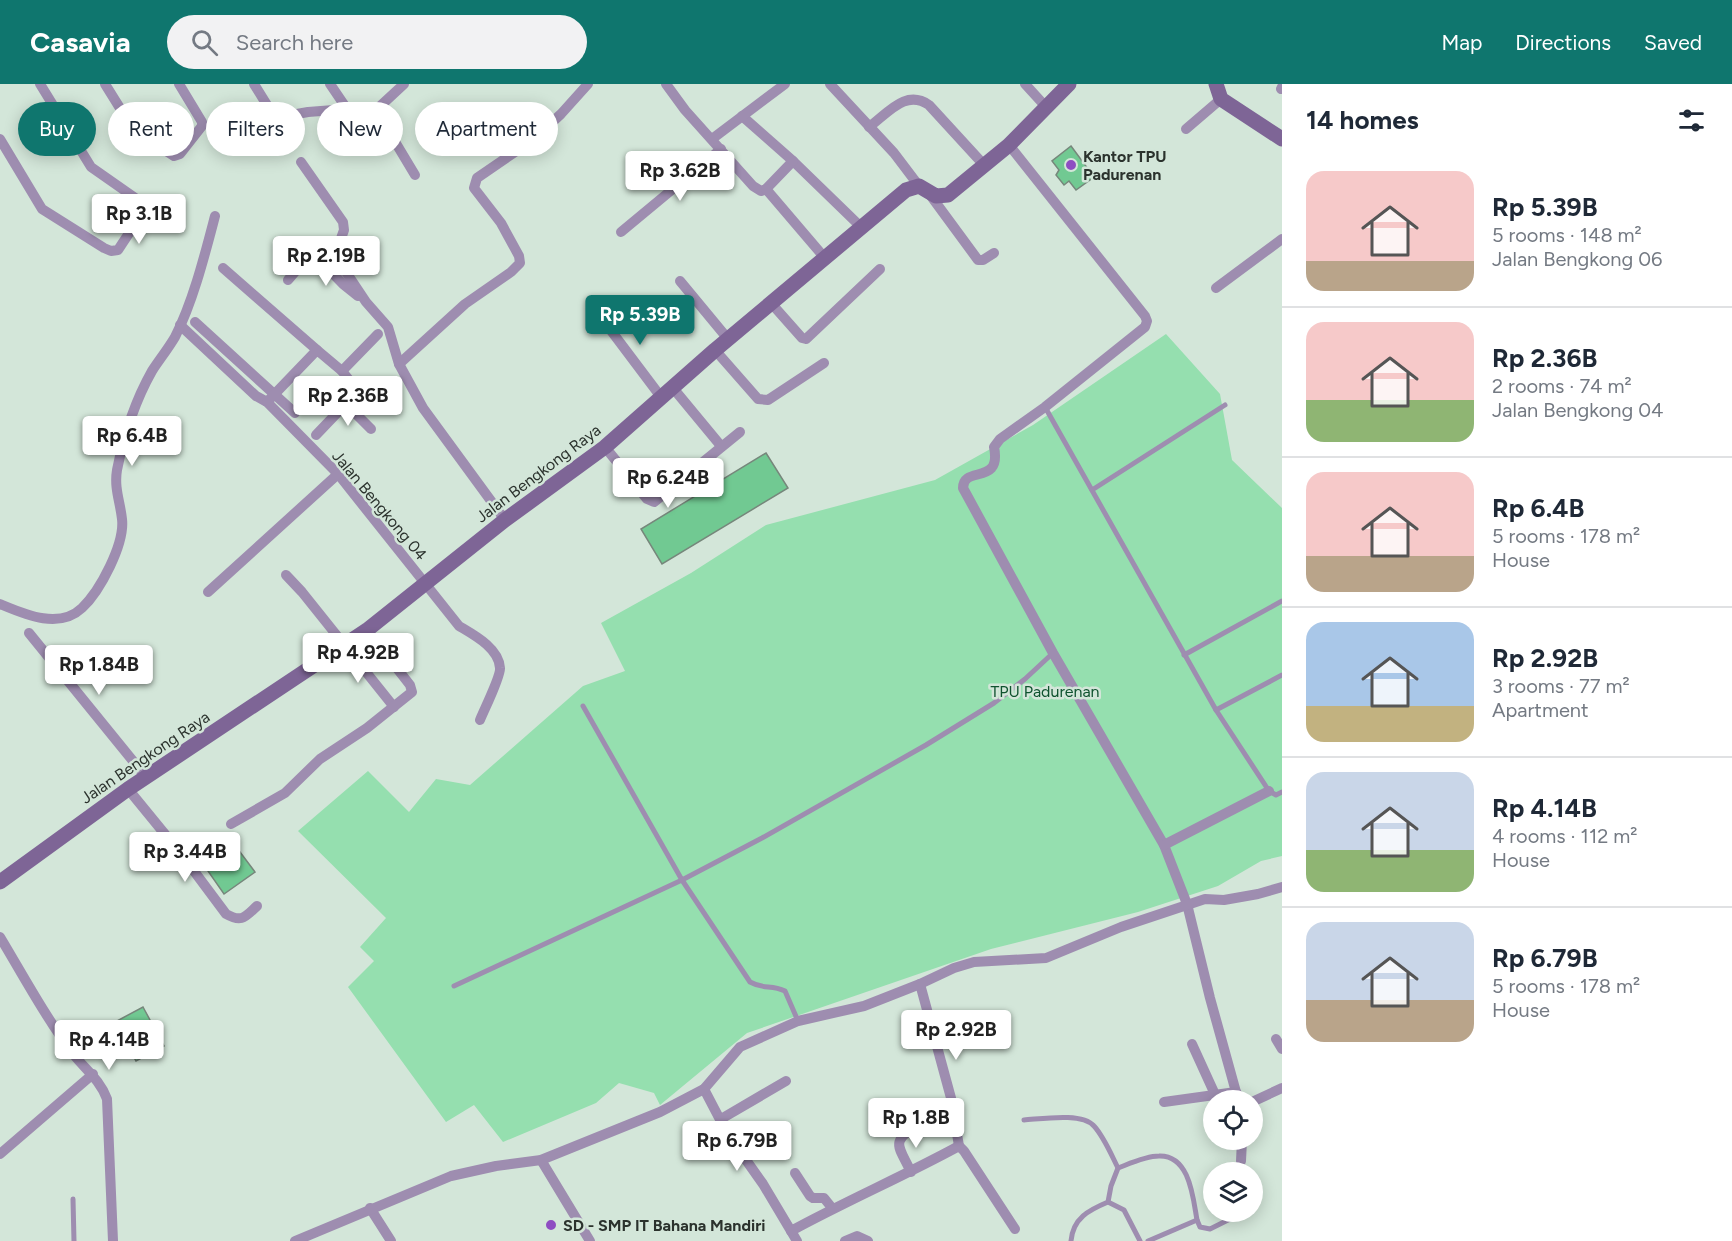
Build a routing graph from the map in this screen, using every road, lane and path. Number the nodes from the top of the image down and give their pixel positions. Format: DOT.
graph roads {
  1 [pos="40,84"];
  2 [pos="105,84"];
  3 [pos="179,84"];
  4 [pos="254,84"];
  5 [pos="330,84"];
  6 [pos="404,84"];
  7 [pos="588,84"];
  8 [pos="666,84"];
  9 [pos="785,84"];
  10 [pos="830,84"];
  11 [pos="1026,84"];
  12 [pos="1070,84"];
  13 [pos="1216,84"];
  14 [pos="1221,99"];
  15 [pos="342,102"];
  16 [pos="385,102"];
  17 [pos="1046,107"];
  18 [pos="317,111"];
  19 [pos="742,116"];
  20 [pos="870,127"];
  21 [pos="1186,129"];
  22 [pos="0,139"];
  23 [pos="712,139"];
  24 [pos="1282,139"];
  25 [pos="1009,145"];
  26 [pos="720,149"];
  27 [pos="403,155"];
  28 [pos="793,160"];
  29 [pos="301,162"];
  30 [pos="984,165"];
  31 [pos="415,175"];
  32 [pos="766,189"];
  33 [pos="923,189"];
  34 [pos="215,216"];
  35 [pos="860,226"];
  36 [pos="621,232"];
  37 [pos="1282,238"];
  38 [pos="994,253"];
  39 [pos="824,257"];
  40 [pos="223,268"];
  41 [pos="880,269"];
  42 [pos="288,280"];
  43 [pos="680,281"];
  44 [pos="1216,288"];
  45 [pos="366,302"];
  46 [pos="771,303"];
  47 [pos="597,312"];
  48 [pos="195,322"];
  49 [pos="180,325"];
  50 [pos="378,334"];
  51 [pos="728,339"];
  52 [pos="317,350"];
  53 [pos="715,350"];
  54 [pos="824,363"];
  55 [pos="399,364"];
  56 [pos="342,371"];
  57 [pos="667,392"];
  58 [pos="271,398"];
  59 [pos="346,404"];
  60 [pos="1225,405"];
  61 [pos="1045,407"];
  62 [pos="295,413"];
  63 [pos="371,429"];
  64 [pos="740,432"];
  65 [pos="316,435"];
  66 [pos="721,446"];
  67 [pos="605,447"];
  68 [pos="338,474"];
  69 [pos="1092,490"];
  70 [pos="505,520"];
  71 [pos="286,575"];
  72 [pos="425,583"];
  73 [pos="208,592"];
  74 [pos="1282,601"];
  75 [pos="0,604"];
  76 [pos="368,630"];
  77 [pos="29,633"];
  78 [pos="345,644"];
  79 [pos="1053,653"];
  80 [pos="1184,655"];
  81 [pos="1282,675"];
  82 [pos="583,706"];
  83 [pos="394,707"];
  84 [pos="1216,710"];
  85 [pos="480,720"];
  86 [pos="146,777"];
  87 [pos="128,789"];
  88 [pos="1269,791"];
  89 [pos="1282,792"];
  90 [pos="231,824"];
  91 [pos="1164,845"];
  92 [pos="682,880"];
  93 [pos="0,882"];
  94 [pos="1282,887"];
  95 [pos="1187,904"];
  96 [pos="257,906"];
  97 [pos="0,937"];
  98 [pos="920,984"];
  99 [pos="454,986"];
  100 [pos="798,1021"];
  101 [pos="1276,1039"];
  102 [pos="1192,1044"];
  103 [pos="1282,1049"];
  104 [pos="93,1074"];
  105 [pos="786,1081"];
  106 [pos="1282,1088"];
  107 [pos="704,1089"];
  108 [pos="1212,1090"];
  109 [pos="1236,1090"];
  110 [pos="1263,1097"];
  111 [pos="1203,1099"];
  112 [pos="1164,1102"];
  113 [pos="721,1119"];
  114 [pos="1024,1120"];
  115 [pos="918,1125"];
  116 [pos="959,1146"];
  117 [pos="1242,1150"];
  118 [pos="0,1154"];
  119 [pos="541,1160"];
  120 [pos="1241,1161"];
  121 [pos="1118,1168"];
  122 [pos="911,1172"];
  123 [pos="795,1173"];
  124 [pos="73,1199"];
  125 [pos="1108,1202"];
  126 [pos="370,1208"];
  127 [pos="832,1208"];
  128 [pos="1197,1220"];
  129 [pos="1225,1222"];
  130 [pos="1015,1229"];
  131 [pos="791,1231"];
  132 [pos="74,1241"];
  133 [pos="113,1241"];
  134 [pos="295,1241"];
  135 [pos="391,1241"];
  136 [pos="590,1241"];
  137 [pos="797,1241"];
  138 [pos="845,1241"];
  139 [pos="868,1241"];
  140 [pos="1071,1241"];
  141 [pos="1140,1241"];
  142 [pos="1148,1241"];
  1 -- 22 [label="street"];
  2 -- 3 [label="street"];
  4 -- 18 [label="street"];
  5 -- 15 [label="street"];
  6 -- 16 [label="street"];
  7 -- 55 [label="street"];
  8 -- 23 [label="street"];
  9 -- 19 [label="street"];
  10 -- 20 [label="street"];
  11 -- 17 [label="street"];
  12 -- 17 [label="street, Jalan Bengkong Raya"];
  13 -- 14 [label="street"];
  14 -- 21 [label="street"];
  14 -- 24 [label="street"];
  17 -- 25 [label="street, Jalan Bengkong Raya"];
  19 -- 23 [label="street"];
  19 -- 28 [label="street"];
  20 -- 30 [label="street"];
  20 -- 33 [label="street"];
  23 -- 26 [label="street"];
  25 -- 30 [label="street, Jalan Bengkong Raya"];
  25 -- 61 [label="street"];
  26 -- 32 [label="street"];
  26 -- 36 [label="street"];
  27 -- 31 [label="street"];
  28 -- 32 [label="street"];
  28 -- 35 [label="street"];
  29 -- 45 [label="street"];
  30 -- 33 [label="street, Jalan Bengkong Raya"];
  32 -- 39 [label="street"];
  33 -- 35 [label="street, Jalan Bengkong Raya"];
  33 -- 38 [label="street"];
  34 -- 49 [label="street"];
  35 -- 39 [label="street, Jalan Bengkong Raya"];
  37 -- 44 [label="street"];
  39 -- 46 [label="street, Jalan Bengkong Raya"];
  40 -- 52 [label="street"];
  41 -- 46 [label="street"];
  42 -- 45 [label="street"];
  43 -- 51 [label="street"];
  45 -- 55 [label="street"];
  46 -- 51 [label="street, Jalan Bengkong Raya"];
  47 -- 57 [label="street"];
  48 -- 58 [label="street"];
  49 -- 58 [label="street, Jalan Bengkong 04"];
  49 -- 75 [label="street"];
  50 -- 56 [label="street"];
  51 -- 53 [label="street, Jalan Bengkong Raya"];
  52 -- 56 [label="street"];
  52 -- 58 [label="street"];
  53 -- 54 [label="street"];
  53 -- 57 [label="street, Jalan Bengkong Raya"];
  55 -- 70 [label="street"];
  56 -- 59 [label="street"];
  57 -- 66 [label="street"];
  57 -- 67 [label="street, Jalan Bengkong Raya"];
  58 -- 62 [label="street"];
  58 -- 68 [label="street, Jalan Bengkong 04"];
  59 -- 63 [label="street"];
  59 -- 65 [label="street"];
  60 -- 69 [label="lane"];
  61 -- 69 [label="lane"];
  61 -- 79 [label="street"];
  64 -- 66 [label="street"];
  66 -- 67 [label="street"];
  67 -- 70 [label="street, Jalan Bengkong Raya"];
  68 -- 72 [label="street, Jalan Bengkong 04"];
  68 -- 73 [label="street"];
  69 -- 80 [label="lane"];
  70 -- 72 [label="street, Jalan Bengkong Raya"];
  71 -- 78 [label="street"];
  72 -- 76 [label="street, Jalan Bengkong Raya"];
  72 -- 85 [label="street, Jalan Bengkong 04"];
  74 -- 80 [label="lane"];
  76 -- 78 [label="street, Jalan Bengkong Raya"];
  76 -- 83 [label="street"];
  77 -- 86 [label="street"];
  78 -- 83 [label="street"];
  78 -- 86 [label="street, Jalan Bengkong Raya"];
  79 -- 91 [label="street"];
  79 -- 92 [label="lane"];
  80 -- 84 [label="lane"];
  81 -- 84 [label="lane"];
  82 -- 92 [label="lane"];
  83 -- 90 [label="street"];
  84 -- 88 [label="lane"];
  86 -- 87 [label="street, Jalan Bengkong Raya"];
  87 -- 93 [label="street, Jalan Bengkong Raya"];
  87 -- 96 [label="street"];
  88 -- 89 [label="lane"];
  88 -- 91 [label="street"];
  91 -- 95 [label="street"];
  92 -- 99 [label="lane"];
  92 -- 100 [label="lane"];
  94 -- 95 [label="street"];
  95 -- 98 [label="street"];
  95 -- 109 [label="street"];
  97 -- 104 [label="street"];
  98 -- 100 [label="street"];
  98 -- 116 [label="street"];
  100 -- 107 [label="street"];
  101 -- 103 [label="street"];
  102 -- 108 [label="street"];
  104 -- 118 [label="street"];
  104 -- 133 [label="street"];
  105 -- 113 [label="street"];
  106 -- 110 [label="street"];
  107 -- 113 [label="street"];
  107 -- 119 [label="street"];
  111 -- 112 [label="street"];
  113 -- 131 [label="street"];
  114 -- 121 [label="lane"];
  115 -- 122 [label="street"];
  116 -- 122 [label="street"];
  116 -- 130 [label="street"];
  117 -- 120 [label="street"];
  119 -- 126 [label="street"];
  119 -- 136 [label="street"];
  121 -- 125 [label="lane"];
  121 -- 128 [label="lane"];
  122 -- 127 [label="street"];
  123 -- 127 [label="street"];
  124 -- 132 [label="lane"];
  125 -- 140 [label="lane"];
  125 -- 141 [label="lane"];
  126 -- 134 [label="street"];
  126 -- 135 [label="street"];
  127 -- 131 [label="street"];
  128 -- 129 [label="lane"];
  128 -- 142 [label="lane"];
  131 -- 137 [label="street"];
  138 -- 139 [label="street"];
}
